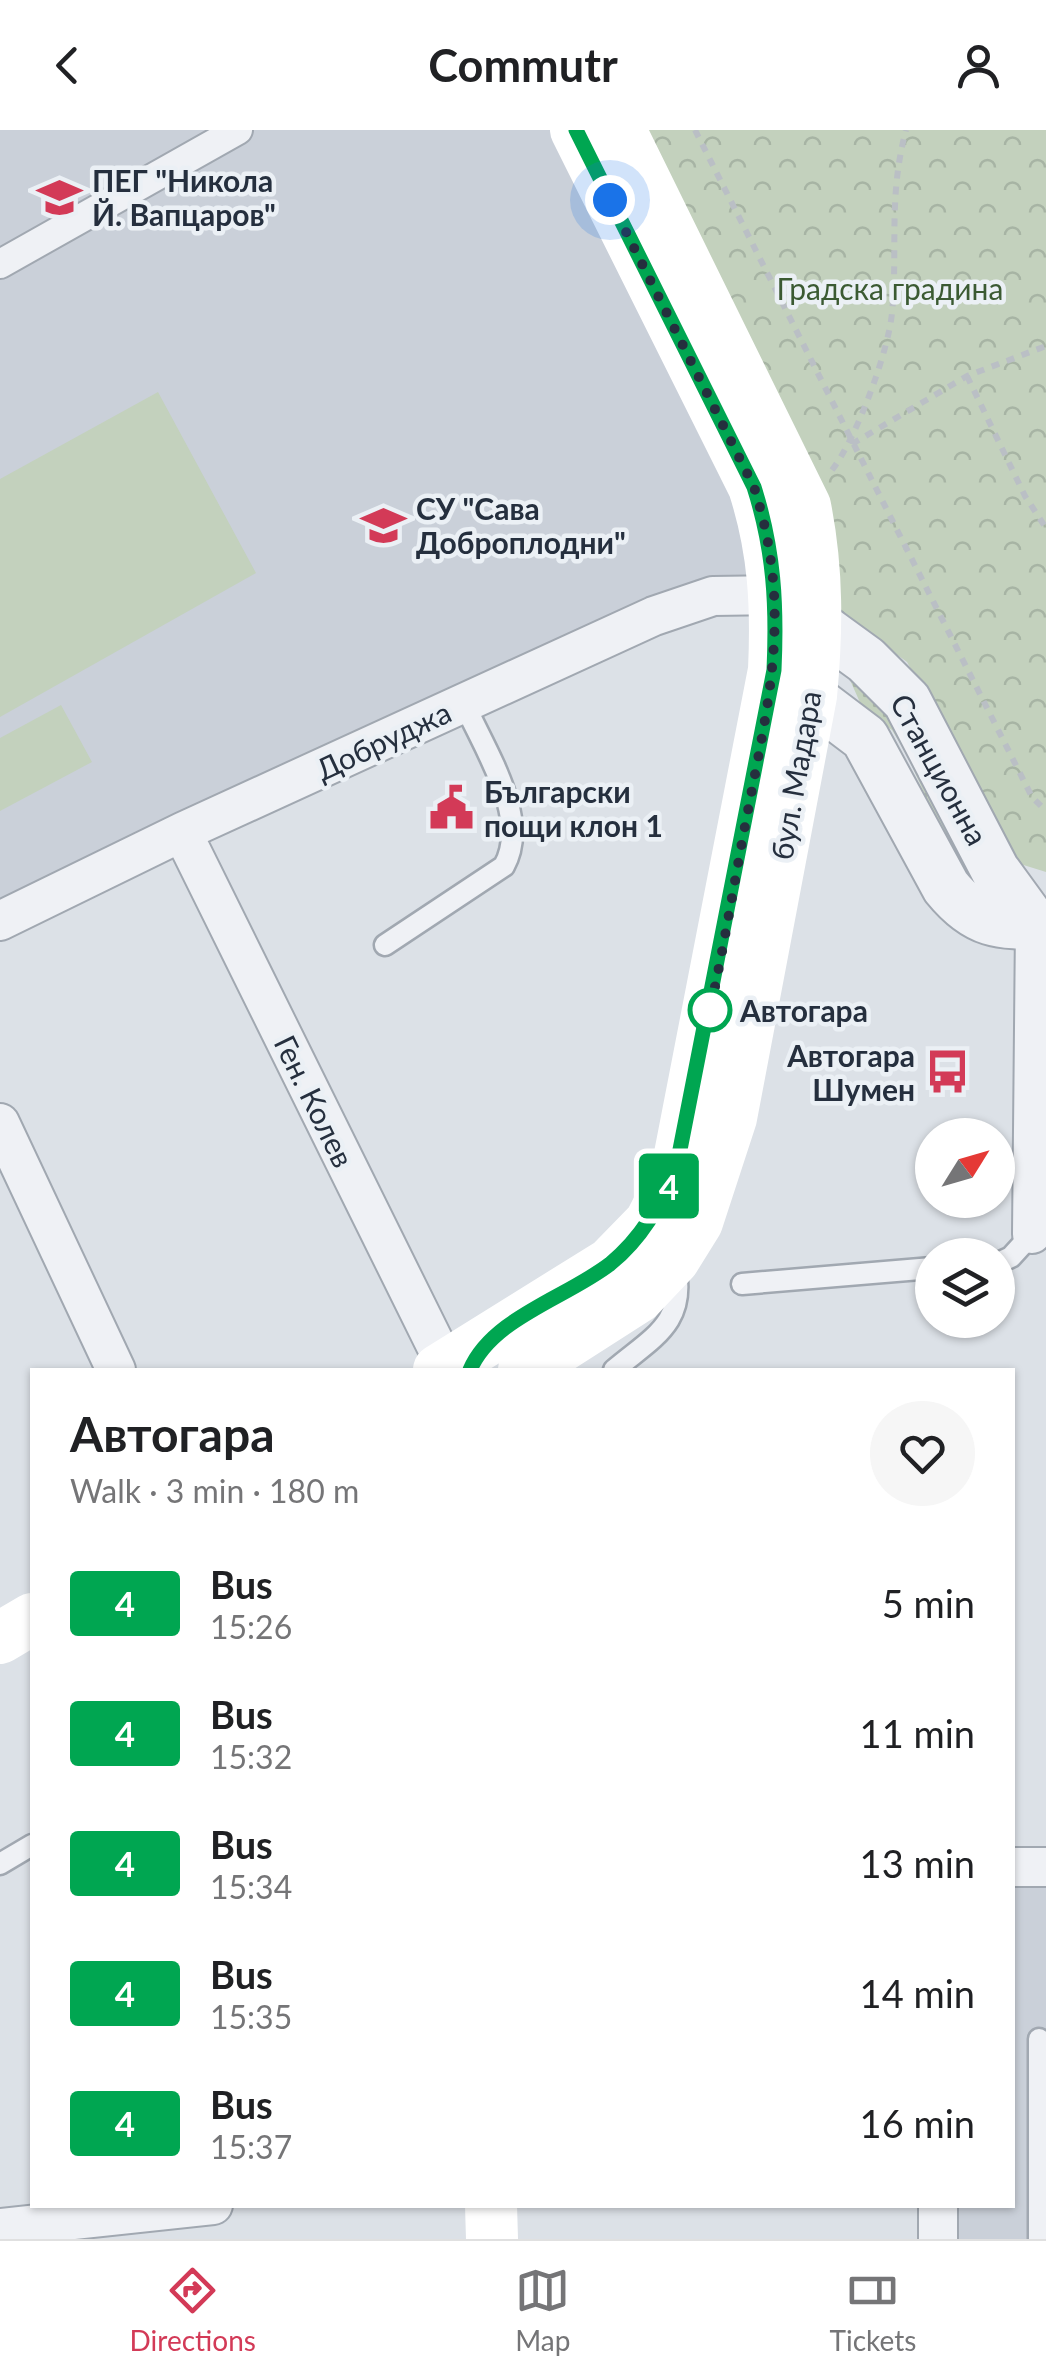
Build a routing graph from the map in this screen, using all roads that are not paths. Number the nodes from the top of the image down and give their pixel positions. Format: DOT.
graph roads {
  1 [pos="238,130"];
  2 [pos="576,130"];
  3 [pos="620,130"];
  4 [pos="0,264"];
  5 [pos="797,610"];
  6 [pos="793,683"];
  7 [pos="464,703"];
  8 [pos="182,832"];
  9 [pos="0,921"];
  10 [pos="1041,925"];
  11 [pos="385,945"];
  12 [pos="1040,990"];
  13 [pos="0,1123"];
  14 [pos="1039,1234"];
  15 [pos="1015,1254"];
  16 [pos="674,1259"];
  17 [pos="915,1269"];
  18 [pos="742,1284"];
  19 [pos="468,1366"];
  20 [pos="115,1368"];
  21 [pos="616,1368"];
  22 [pos="30,1619"];
  23 [pos="0,1638"];
  24 [pos="30,1846"];
  25 [pos="0,1864"];
  26 [pos="1015,1867"];
  27 [pos="1046,1867"];
  28 [pos="1039,2039"];
  29 [pos="185,2208"];
  30 [pos="490,2208"];
  31 [pos="938,2208"];
  32 [pos="0,2228"];
  33 [pos="492,2239"];
  34 [pos="938,2239"];
  35 [pos="1039,2239"];
  1 -- 4 [label="street"];
  2 -- 5 [label="main road, бул. Мадара"];
  3 -- 5 [label="main road, бул. Мадара"];
  5 -- 6 [label="main road, бул. Мадара"];
  5 -- 7 [label="street, Добруджа"];
  5 -- 10 [label="street, Станционна"];
  6 -- 10 [label="street, Станционна"];
  6 -- 16 [label="main road, бул. Мадара"];
  6 -- 19 [label="main road, бул. Мадара"];
  7 -- 8 [label="street, Добруджа"];
  7 -- 11 [label="lane"];
  8 -- 9 [label="street, Добруджа"];
  8 -- 19 [label="street, Ген. Колев"];
  10 -- 12 [label="street"];
  12 -- 14 [label="street"];
  13 -- 20 [label="street"];
  14 -- 15 [label="lane"];
  16 -- 19 [label="main road, бул. Мадара"];
  16 -- 21 [label="lane"];
  17 -- 18 [label="lane"];
  22 -- 23 [label="main road"];
  24 -- 25 [label="lane"];
  26 -- 27 [label="street"];
  28 -- 35 [label="lane"];
  29 -- 32 [label="street"];
  30 -- 33 [label="main road"];
  31 -- 34 [label="street"];
}
